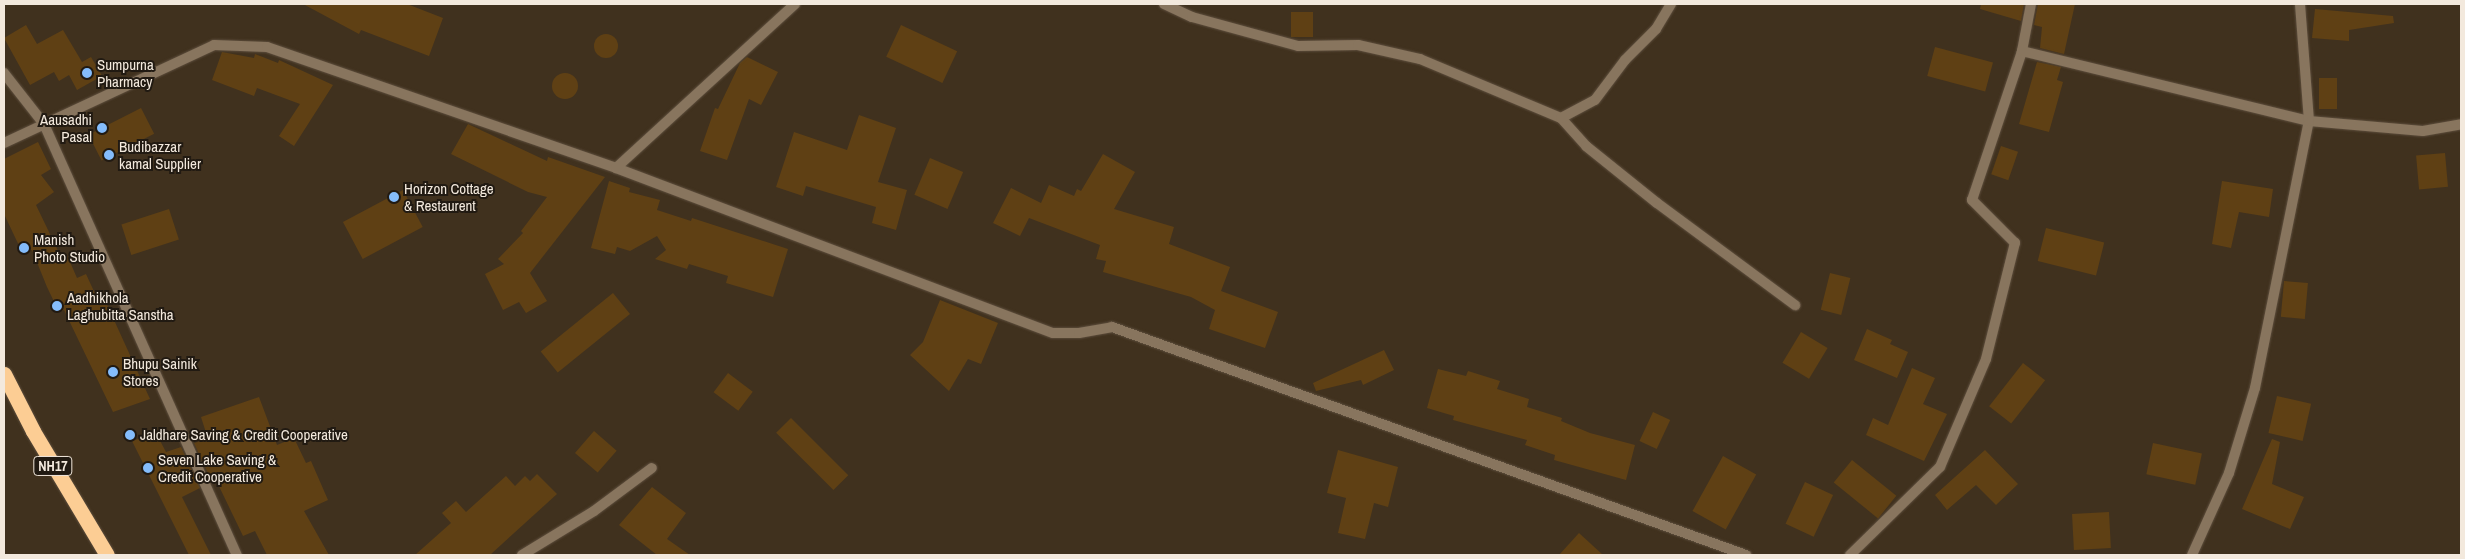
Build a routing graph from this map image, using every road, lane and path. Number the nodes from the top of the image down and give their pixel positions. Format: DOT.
graph roads {
  1 [pos="795,4"];
  2 [pos="1164,4"];
  3 [pos="1672,4"];
  4 [pos="2031,4"];
  5 [pos="2300,4"];
  6 [pos="2022,50"];
  7 [pos="4,73"];
  8 [pos="1561,118"];
  9 [pos="2309,121"];
  10 [pos="44,124"];
  11 [pos="2461,124"];
  12 [pos="4,144"];
  13 [pos="616,168"];
  14 [pos="1795,305"];
  15 [pos="4,374"];
  16 [pos="652,468"];
  17 [pos="107,555"];
  18 [pos="237,555"];
  19 [pos="522,555"];
  20 [pos="1746,555"];
  21 [pos="1850,555"];
  22 [pos="2192,555"];
  1 -- 13 [label="street"];
  2 -- 8 [label="street"];
  3 -- 8 [label="street"];
  4 -- 6 [label="street"];
  5 -- 9 [label="street"];
  6 -- 9 [label="street"];
  6 -- 21 [label="street"];
  7 -- 10 [label="street"];
  8 -- 14 [label="street"];
  9 -- 11 [label="street"];
  9 -- 22 [label="street"];
  10 -- 12 [label="street"];
  10 -- 13 [label="street"];
  10 -- 18 [label="street"];
  13 -- 20 [label="street"];
  15 -- 17 [label="highway, NH17"];
  16 -- 19 [label="street"];
}
